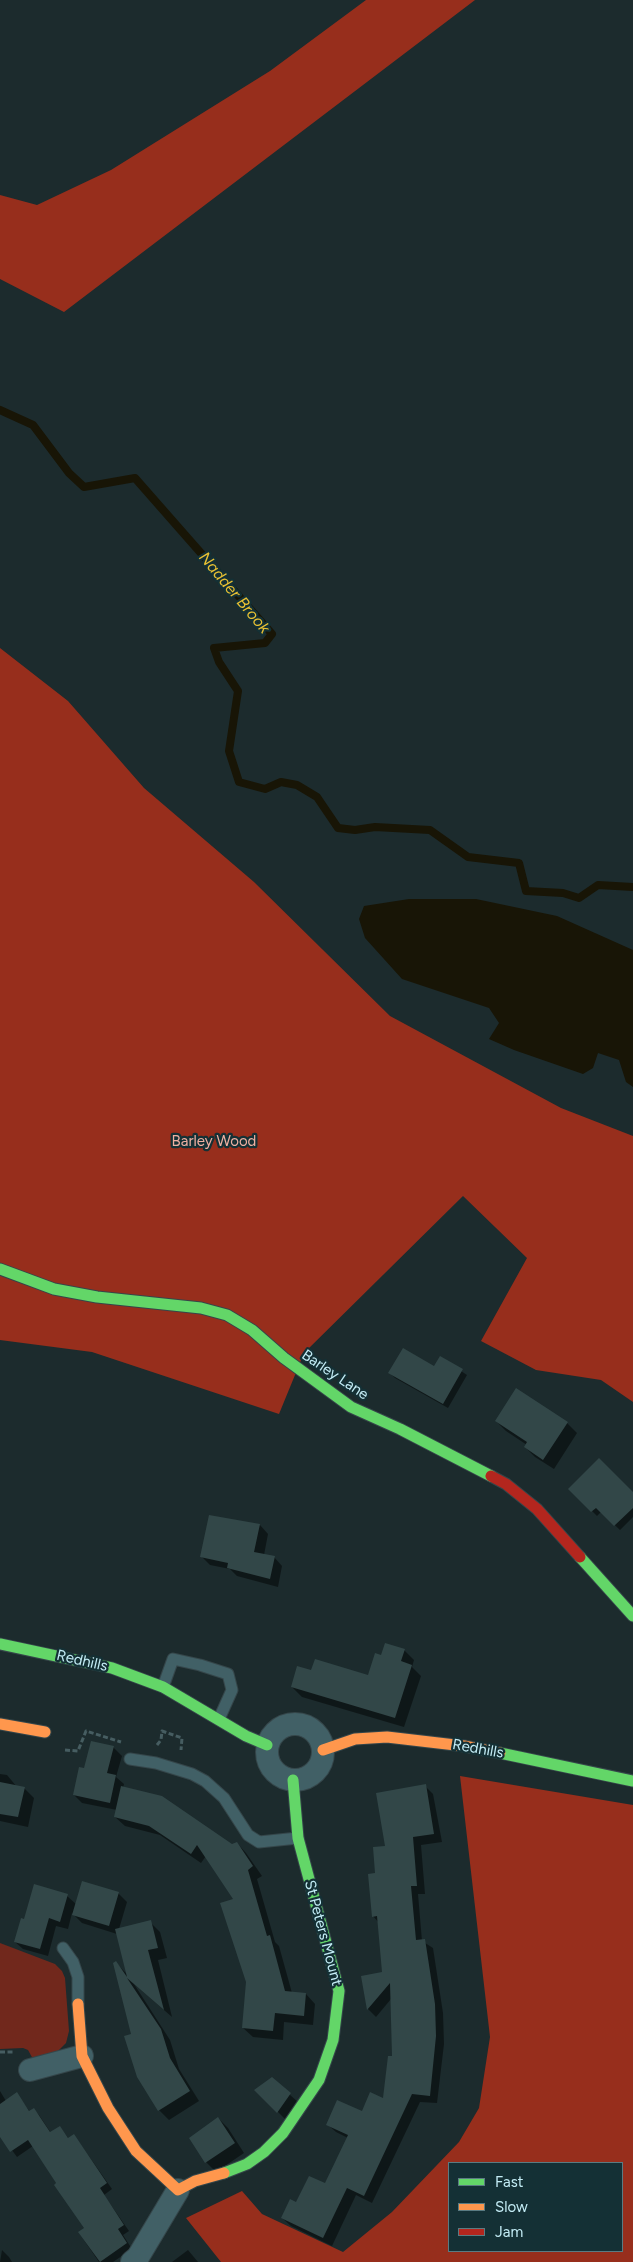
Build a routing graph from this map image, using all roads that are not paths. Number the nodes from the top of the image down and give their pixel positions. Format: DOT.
graph roads {
  1 [pos="0,1269"];
  2 [pos="633,1616"];
  3 [pos="0,1644"];
  4 [pos="163,1687"];
  5 [pos="219,1719"];
  6 [pos="0,1724"];
  7 [pos="45,1732"];
  8 [pos="267,1745"];
  9 [pos="323,1750"];
  10 [pos="130,1759"];
  11 [pos="293,1780"];
  12 [pos="633,1781"];
  13 [pos="298,1838"];
  14 [pos="63,1948"];
  15 [pos="78,2004"];
  16 [pos="82,2056"];
  17 [pos="30,2070"];
  18 [pos="178,2190"];
  19 [pos="132,2262"];
  1 -- 2 [label="street, Barley Lane"];
  3 -- 4 [label="street, Redhills"];
  4 -- 5 [label="street, Redhills"];
  4 -- 5 [label="lane"];
  5 -- 8 [label="street, Redhills"];
  6 -- 7 [label="street"];
  8 -- 9 [label="street"];
  8 -- 11 [label="street"];
  9 -- 11 [label="street"];
  9 -- 12 [label="street, Redhills"];
  10 -- 13 [label="lane"];
  11 -- 13 [label="street, St Peters Mount"];
  13 -- 18 [label="street, St Peters Mount"];
  14 -- 15 [label="lane"];
  15 -- 16 [label="street"];
  16 -- 17 [label="street"];
  16 -- 18 [label="street"];
  18 -- 19 [label="street"];
}
